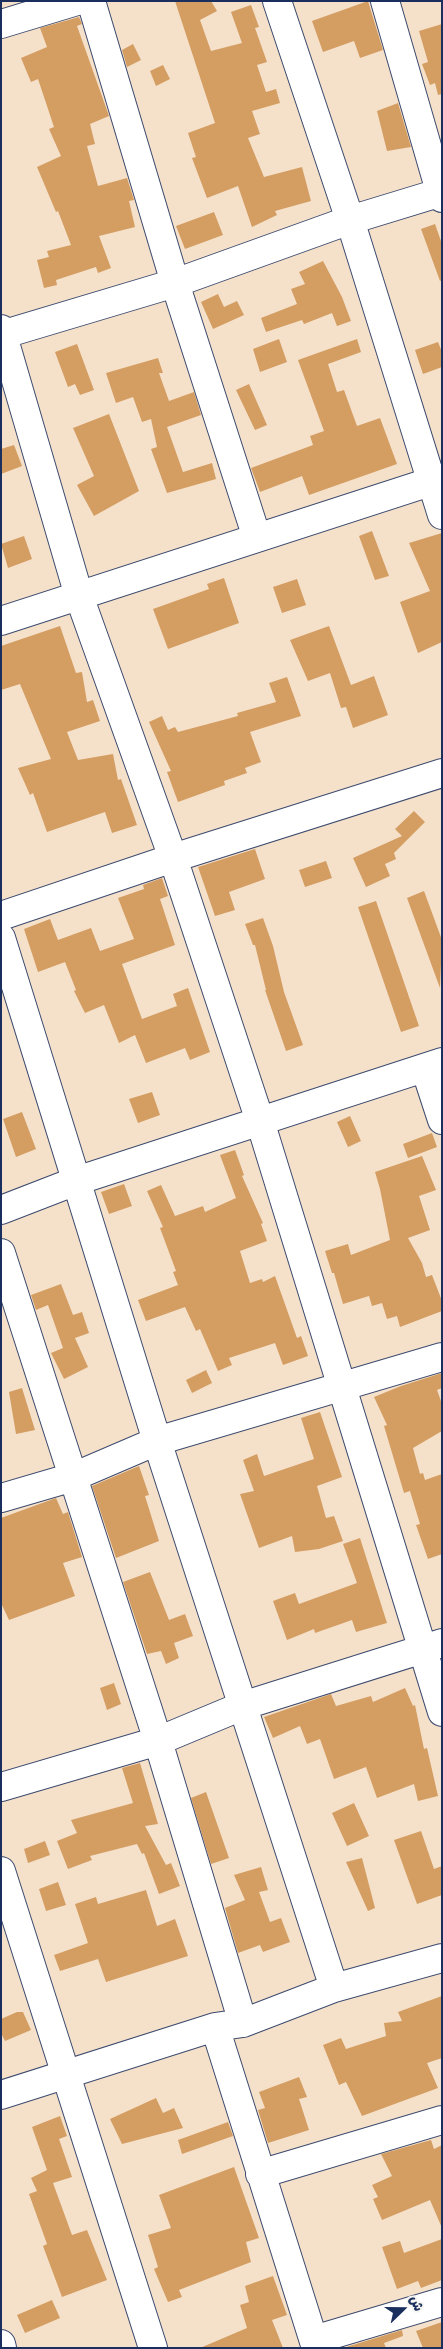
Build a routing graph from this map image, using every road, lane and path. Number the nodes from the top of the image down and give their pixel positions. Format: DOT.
graph roads {
  1 [pos="77,1"];
  2 [pos="91,1"];
  3 [pos="277,1"];
  4 [pos="385,1"];
  5 [pos="1,24"];
  6 [pos="441,194"];
  7 [pos="350,220"];
  8 [pos="175,283"];
  9 [pos="2,333"];
  10 [pos="436,479"];
  11 [pos="442,514"];
  12 [pos="257,538"];
  13 [pos="79,596"];
  14 [pos="1,621"];
  15 [pos="442,773"];
  16 [pos="173,858"];
  17 [pos="1,916"];
  18 [pos="1,938"];
  19 [pos="433,1065"];
  20 [pos="442,1120"];
  21 [pos="260,1121"];
  22 [pos="76,1181"];
  23 [pos="1,1210"];
  24 [pos="1,1252"];
  25 [pos="442,1357"];
  26 [pos="340,1388"];
  27 [pos="157,1441"];
  28 [pos="73,1477"];
  29 [pos="1,1498"];
  30 [pos="432,1646"];
  31 [pos="242,1706"];
  32 [pos="442,1712"];
  33 [pos="158,1741"];
  34 [pos="1,1787"];
  35 [pos="1,1871"];
  36 [pos="442,1958"];
  37 [pos="334,1988"];
  38 [pos="243,2023"];
  39 [pos="215,2027"];
  40 [pos="64,2074"];
  41 [pos="1,2095"];
  42 [pos="442,2120"];
  43 [pos="260,2174"];
  44 [pos="442,2302"];
  45 [pos="315,2344"];
  46 [pos="153,2348"];
  1 -- 5 [label="street"];
  2 -- 8 [label="street"];
  3 -- 7 [label="street"];
  4 -- 6 [label="street"];
  6 -- 7 [label="street"];
  7 -- 8 [label="street"];
  7 -- 10 [label="street"];
  8 -- 9 [label="street"];
  8 -- 12 [label="street"];
  9 -- 13 [label="street"];
  10 -- 11 [label="street"];
  10 -- 12 [label="street"];
  12 -- 13 [label="street"];
  13 -- 14 [label="street"];
  13 -- 16 [label="street"];
  15 -- 16 [label="street"];
  16 -- 17 [label="street"];
  16 -- 21 [label="street"];
  18 -- 22 [label="street"];
  19 -- 20 [label="street"];
  19 -- 21 [label="street"];
  21 -- 22 [label="street"];
  21 -- 26 [label="street"];
  22 -- 23 [label="street"];
  22 -- 27 [label="street"];
  24 -- 28 [label="street"];
  25 -- 26 [label="street"];
  26 -- 27 [label="street"];
  26 -- 30 [label="street"];
  27 -- 28 [label="street"];
  27 -- 31 [label="street"];
  28 -- 29 [label="street"];
  28 -- 33 [label="street"];
  30 -- 31 [label="street"];
  30 -- 32 [label="street"];
  31 -- 33 [label="street"];
  31 -- 37 [label="street"];
  33 -- 34 [label="street"];
  33 -- 38 [label="street"];
  35 -- 40 [label="street"];
  36 -- 37 [label="street"];
  37 -- 38 [label="street"];
  38 -- 39 [label="street"];
  39 -- 40 [label="street"];
  39 -- 43 [label="street"];
  40 -- 41 [label="street"];
  40 -- 46 [label="street"];
  42 -- 43 [label="street"];
  43 -- 45 [label="street"];
  44 -- 45 [label="street"];
}
